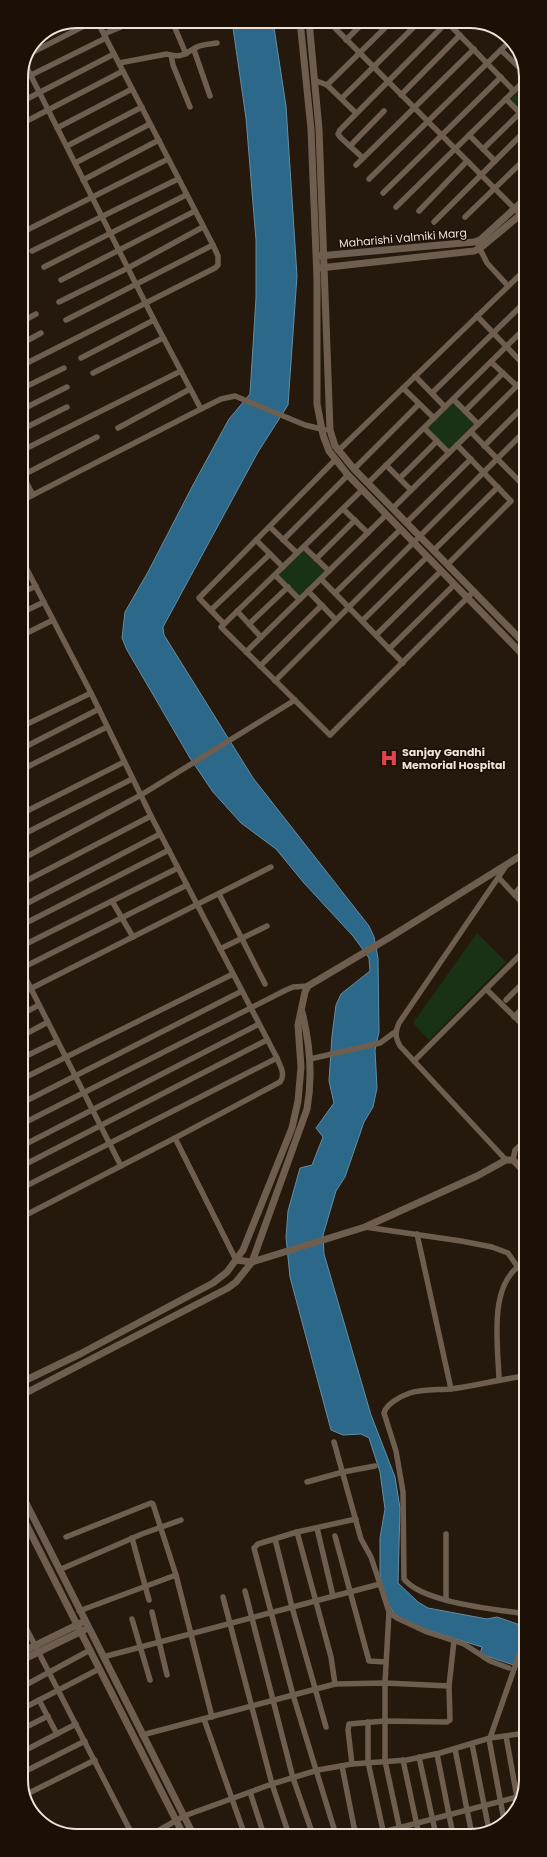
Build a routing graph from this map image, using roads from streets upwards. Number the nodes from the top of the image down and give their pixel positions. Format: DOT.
graph roads {
  1 [pos="80,28"];
  2 [pos="101,28"];
  3 [pos="121,28"];
  4 [pos="175,28"];
  5 [pos="301,28"];
  6 [pos="309,28"];
  7 [pos="335,28"];
  8 [pos="358,28"];
  9 [pos="385,28"];
  10 [pos="413,28"];
  11 [pos="441,28"];
  12 [pos="453,28"];
  13 [pos="460,35"];
  14 [pos="105,36"];
  15 [pos="346,40"];
  16 [pos="217,43"];
  17 [pos="506,44"];
  18 [pos="474,49"];
  19 [pos="194,50"];
  20 [pos="501,50"];
  21 [pos="36,51"];
  22 [pos="360,53"];
  23 [pos="114,54"];
  24 [pos="186,54"];
  25 [pos="171,55"];
  26 [pos="119,63"];
  27 [pos="487,63"];
  28 [pos="515,63"];
  29 [pos="517,65"];
  30 [pos="374,67"];
  31 [pos="123,71"];
  32 [pos="29,72"];
  33 [pos="30,75"];
  34 [pos="501,77"];
  35 [pos="314,80"];
  36 [pos="388,82"];
  37 [pos="327,86"];
  38 [pos="519,86"];
  39 [pos="132,88"];
  40 [pos="514,91"];
  41 [pos="39,93"];
  42 [pos="401,95"];
  43 [pos="210,96"];
  44 [pos="28,98"];
  45 [pos="342,98"];
  46 [pos="506,99"];
  47 [pos="142,107"];
  48 [pos="190,107"];
  49 [pos="414,108"];
  50 [pos="48,110"];
  51 [pos="384,111"];
  52 [pos="519,112"];
  53 [pos="356,113"];
  54 [pos="519,114"];
  55 [pos="28,120"];
  56 [pos="428,122"];
  57 [pos="150,124"];
  58 [pos="57,128"];
  59 [pos="441,135"];
  60 [pos="469,135"];
  61 [pos="519,137"];
  62 [pos="159,140"];
  63 [pos="67,146"];
  64 [pos="350,146"];
  65 [pos="455,149"];
  66 [pos="483,150"];
  67 [pos="363,158"];
  68 [pos="168,159"];
  69 [pos="467,161"];
  70 [pos="495,161"];
  71 [pos="75,163"];
  72 [pos="356,165"];
  73 [pos="519,165"];
  74 [pos="480,175"];
  75 [pos="178,179"];
  76 [pos="370,179"];
  77 [pos="83,180"];
  78 [pos="495,187"];
  79 [pos="383,193"];
  80 [pos="186,195"];
  81 [pos="93,198"];
  82 [pos="519,204"];
  83 [pos="396,207"];
  84 [pos="515,208"];
  85 [pos="519,210"];
  86 [pos="195,211"];
  87 [pos="419,211"];
  88 [pos="102,215"];
  89 [pos="519,216"];
  90 [pos="464,217"];
  91 [pos="434,222"];
  92 [pos="203,227"];
  93 [pos="28,230"];
  94 [pos="110,233"];
  95 [pos="476,241"];
  96 [pos="213,246"];
  97 [pos="427,246"];
  98 [pos="479,249"];
  99 [pos="32,251"];
  100 [pos="119,251"];
  101 [pos="324,256"];
  102 [pos="427,256"];
  103 [pos="315,257"];
  104 [pos="44,267"];
  105 [pos="324,267"];
  106 [pos="128,268"];
  107 [pos="316,268"];
  108 [pos="519,276"];
  109 [pos="61,280"];
  110 [pos="136,285"];
  111 [pos="508,286"];
  112 [pos="59,302"];
  113 [pos="145,303"];
  114 [pos="519,308"];
  115 [pos="36,314"];
  116 [pos="477,316"];
  117 [pos="28,318"];
  118 [pos="66,320"];
  119 [pos="154,320"];
  120 [pos="41,333"];
  121 [pos="494,333"];
  122 [pos="519,336"];
  123 [pos="163,338"];
  124 [pos="28,340"];
  125 [pos="506,346"];
  126 [pos="81,358"];
  127 [pos="519,360"];
  128 [pos="28,362"];
  129 [pos="491,362"];
  130 [pos="64,368"];
  131 [pos="181,371"];
  132 [pos="92,373"];
  133 [pos="503,373"];
  134 [pos="415,376"];
  135 [pos="28,386"];
  136 [pos="517,386"];
  137 [pos="67,387"];
  138 [pos="403,388"];
  139 [pos="190,389"];
  140 [pos="432,393"];
  141 [pos="453,399"];
  142 [pos="419,404"];
  143 [pos="28,406"];
  144 [pos="67,407"];
  145 [pos="445,407"];
  146 [pos="201,409"];
  147 [pos="465,411"];
  148 [pos="519,411"];
  149 [pos="434,418"];
  150 [pos="478,424"];
  151 [pos="28,426"];
  152 [pos="118,428"];
  153 [pos="424,428"];
  154 [pos="322,430"];
  155 [pos="330,430"];
  156 [pos="471,432"];
  157 [pos="97,437"];
  158 [pos="519,437"];
  159 [pos="437,441"];
  160 [pos="457,445"];
  161 [pos="484,446"];
  162 [pos="28,448"];
  163 [pos="338,450"];
  164 [pos="449,453"];
  165 [pos="471,459"];
  166 [pos="497,459"];
  167 [pos="335,460"];
  168 [pos="386,465"];
  169 [pos="354,469"];
  170 [pos="28,470"];
  171 [pos="484,472"];
  172 [pos="348,475"];
  173 [pos="400,478"];
  174 [pos="519,481"];
  175 [pos="368,483"];
  176 [pos="28,485"];
  177 [pos="498,487"];
  178 [pos="362,490"];
  179 [pos="411,490"];
  180 [pos="33,495"];
  181 [pos="28,498"];
  182 [pos="393,508"];
  183 [pos="343,509"];
  184 [pos="386,515"];
  185 [pos="355,520"];
  186 [pos="407,522"];
  187 [pos="270,527"];
  188 [pos="400,530"];
  189 [pos="368,532"];
  190 [pos="421,536"];
  191 [pos="256,540"];
  192 [pos="283,540"];
  193 [pos="413,543"];
  194 [pos="304,546"];
  195 [pos="434,550"];
  196 [pos="270,554"];
  197 [pos="297,554"];
  198 [pos="427,557"];
  199 [pos="316,559"];
  200 [pos="448,564"];
  201 [pos="283,567"];
  202 [pos="329,571"];
  203 [pos="441,571"];
  204 [pos="28,574"];
  205 [pos="275,575"];
  206 [pos="321,579"];
  207 [pos="467,583"];
  208 [pos="36,586"];
  209 [pos="288,587"];
  210 [pos="457,588"];
  211 [pos="28,590"];
  212 [pos="308,591"];
  213 [pos="474,591"];
  214 [pos="335,593"];
  215 [pos="467,598"];
  216 [pos="300,600"];
  217 [pos="44,602"];
  218 [pos="322,605"];
  219 [pos="349,608"];
  220 [pos="28,610"];
  221 [pos="211,610"];
  222 [pos="237,611"];
  223 [pos="53,620"];
  224 [pos="336,620"];
  225 [pos="362,621"];
  226 [pos="224,624"];
  227 [pos="249,624"];
  228 [pos="28,632"];
  229 [pos="516,634"];
  230 [pos="376,635"];
  231 [pos="261,637"];
  232 [pos="519,637"];
  233 [pos="509,641"];
  234 [pos="389,648"];
  235 [pos="519,651"];
  236 [pos="246,652"];
  237 [pos="403,663"];
  238 [pos="260,666"];
  239 [pos="275,681"];
  240 [pos="91,693"];
  241 [pos="295,700"];
  242 [pos="99,709"];
  243 [pos="28,724"];
  244 [pos="107,727"];
  245 [pos="28,745"];
  246 [pos="124,762"];
  247 [pos="28,767"];
  248 [pos="132,779"];
  249 [pos="141,795"];
  250 [pos="28,811"];
  251 [pos="151,816"];
  252 [pos="28,832"];
  253 [pos="160,834"];
  254 [pos="168,850"];
  255 [pos="28,856"];
  256 [pos="519,857"];
  257 [pos="506,866"];
  258 [pos="271,867"];
  259 [pos="178,868"];
  260 [pos="499,878"];
  261 [pos="28,880"];
  262 [pos="187,885"];
  263 [pos="519,889"];
  264 [pos="219,894"];
  265 [pos="514,894"];
  266 [pos="519,899"];
  267 [pos="112,900"];
  268 [pos="28,903"];
  269 [pos="197,905"];
  270 [pos="122,918"];
  271 [pos="28,923"];
  272 [pos="267,926"];
  273 [pos="133,937"];
  274 [pos="243,938"];
  275 [pos="28,943"];
  276 [pos="220,949"];
  277 [pos="519,957"];
  278 [pos="28,967"];
  279 [pos="233,974"];
  280 [pos="28,984"];
  281 [pos="265,984"];
  282 [pos="308,986"];
  283 [pos="30,988"];
  284 [pos="519,988"];
  285 [pos="486,989"];
  286 [pos="242,991"];
  287 [pos="506,1000"];
  288 [pos="39,1005"];
  289 [pos="250,1008"];
  290 [pos="302,1008"];
  291 [pos="28,1011"];
  292 [pos="519,1012"];
  293 [pos="514,1017"];
  294 [pos="48,1022"];
  295 [pos="519,1022"];
  296 [pos="259,1024"];
  297 [pos="395,1032"];
  298 [pos="28,1033"];
  299 [pos="267,1040"];
  300 [pos="57,1041"];
  301 [pos="28,1055"];
  302 [pos="65,1057"];
  303 [pos="277,1058"];
  304 [pos="310,1059"];
  305 [pos="414,1061"];
  306 [pos="28,1076"];
  307 [pos="75,1076"];
  308 [pos="83,1092"];
  309 [pos="28,1100"];
  310 [pos="92,1111"];
  311 [pos="28,1121"];
  312 [pos="101,1127"];
  313 [pos="175,1138"];
  314 [pos="28,1143"];
  315 [pos="110,1144"];
  316 [pos="519,1146"];
  317 [pos="509,1160"];
  318 [pos="28,1163"];
  319 [pos="121,1166"];
  320 [pos="519,1168"];
  321 [pos="28,1185"];
  322 [pos="28,1214"];
  323 [pos="365,1227"];
  324 [pos="417,1234"];
  325 [pos="236,1260"];
  326 [pos="252,1262"];
  327 [pos="517,1266"];
  328 [pos="519,1377"];
  329 [pos="28,1379"];
  330 [pos="499,1379"];
  331 [pos="451,1389"];
  332 [pos="28,1392"];
  333 [pos="334,1442"];
  334 [pos="375,1466"];
  335 [pos="343,1472"];
  336 [pos="307,1482"];
  337 [pos="28,1507"];
  338 [pos="356,1518"];
  339 [pos="181,1520"];
  340 [pos="160,1527"];
  341 [pos="28,1528"];
  342 [pos="317,1528"];
  343 [pos="298,1532"];
  344 [pos="446,1534"];
  345 [pos="335,1536"];
  346 [pos="66,1537"];
  347 [pos="132,1538"];
  348 [pos="275,1539"];
  349 [pos="59,1570"];
  350 [pos="176,1574"];
  351 [pos="380,1584"];
  352 [pos="145,1586"];
  353 [pos="244,1591"];
  354 [pos="350,1592"];
  355 [pos="332,1596"];
  356 [pos="223,1597"];
  357 [pos="149,1600"];
  358 [pos="446,1600"];
  359 [pos="315,1601"];
  360 [pos="292,1607"];
  361 [pos="79,1611"];
  362 [pos="152,1612"];
  363 [pos="271,1612"];
  364 [pos="390,1612"];
  365 [pos="519,1613"];
  366 [pos="251,1618"];
  367 [pos="132,1619"];
  368 [pos="84,1621"];
  369 [pos="230,1623"];
  370 [pos="78,1628"];
  371 [pos="88,1628"];
  372 [pos="28,1632"];
  373 [pos="192,1633"];
  374 [pos="454,1641"];
  375 [pos="159,1642"];
  376 [pos="141,1647"];
  377 [pos="37,1649"];
  378 [pos="90,1650"];
  379 [pos="28,1651"];
  380 [pos="519,1651"];
  381 [pos="28,1656"];
  382 [pos="103,1657"];
  383 [pos="386,1662"];
  384 [pos="99,1669"];
  385 [pos="511,1670"];
  386 [pos="50,1673"];
  387 [pos="167,1675"];
  388 [pos="150,1680"];
  389 [pos="385,1683"];
  390 [pos="28,1684"];
  391 [pos="335,1684"];
  392 [pos="449,1686"];
  393 [pos="316,1688"];
  394 [pos="59,1690"];
  395 [pos="293,1695"];
  396 [pos="40,1700"];
  397 [pos="273,1700"];
  398 [pos="28,1706"];
  399 [pos="251,1706"];
  400 [pos="48,1716"];
  401 [pos="212,1717"];
  402 [pos="204,1719"];
  403 [pos="385,1721"];
  404 [pos="368,1722"];
  405 [pos="76,1724"];
  406 [pos="28,1726"];
  407 [pos="326,1727"];
  408 [pos="57,1734"];
  409 [pos="519,1734"];
  410 [pos="142,1735"];
  411 [pos="506,1736"];
  412 [pos="489,1738"];
  413 [pos="85,1741"];
  414 [pos="472,1744"];
  415 [pos="28,1749"];
  416 [pos="455,1749"];
  417 [pos="437,1754"];
  418 [pos="420,1757"];
  419 [pos="95,1760"];
  420 [pos="385,1760"];
  421 [pos="403,1760"];
  422 [pos="368,1762"];
  423 [pos="352,1764"];
  424 [pos="342,1766"];
  425 [pos="28,1770"];
  426 [pos="316,1771"];
  427 [pos="293,1778"];
  428 [pos="272,1784"];
  429 [pos="518,1790"];
  430 [pos="30,1792"];
  431 [pos="250,1792"];
  432 [pos="516,1797"];
  433 [pos="233,1798"];
  434 [pos="500,1801"];
  435 [pos="483,1806"];
  436 [pos="466,1810"];
  437 [pos="448,1815"];
  438 [pos="184,1816"];
  439 [pos="503,1816"];
  440 [pos="432,1819"];
  441 [pos="177,1821"];
  442 [pos="416,1823"];
  443 [pos="488,1825"];
  444 [pos="399,1828"];
  445 [pos="130,1829"];
  446 [pos="162,1829"];
  447 [pos="181,1829"];
  448 [pos="190,1829"];
  449 [pos="243,1829"];
  450 [pos="262,1829"];
  451 [pos="287,1829"];
  452 [pos="311,1829"];
  453 [pos="334,1829"];
  454 [pos="354,1829"];
  455 [pos="383,1829"];
  456 [pos="396,1829"];
  457 [pos="418,1829"];
  458 [pos="434,1829"];
  459 [pos="452,1829"];
  460 [pos="471,1829"];
  1 -- 21 [label="street"];
  2 -- 14 [label="street"];
  3 -- 14 [label="street"];
  4 -- 24 [label="street"];
  5 -- 103 [label="street"];
  6 -- 35 [label="street"];
  7 -- 15 [label="street"];
  8 -- 15 [label="street"];
  9 -- 22 [label="street"];
  10 -- 30 [label="street"];
  11 -- 36 [label="street"];
  12 -- 13 [label="street"];
  13 -- 18 [label="street"];
  13 -- 42 [label="street"];
  14 -- 23 [label="street"];
  14 -- 33 [label="street"];
  15 -- 22 [label="street"];
  16 -- 19 [label="street"];
  17 -- 20 [label="street"];
  18 -- 27 [label="street"];
  18 -- 49 [label="street"];
  19 -- 24 [label="street"];
  19 -- 43 [label="street"];
  20 -- 27 [label="street"];
  20 -- 28 [label="street"];
  22 -- 30 [label="street"];
  22 -- 37 [label="street"];
  23 -- 26 [label="street"];
  23 -- 41 [label="street"];
  24 -- 25 [label="street"];
  25 -- 26 [label="street"];
  25 -- 48 [label="street"];
  26 -- 31 [label="street"];
  27 -- 34 [label="street"];
  27 -- 56 [label="street"];
  28 -- 29 [label="street"];
  30 -- 36 [label="street"];
  30 -- 45 [label="street"];
  31 -- 39 [label="street"];
  31 -- 50 [label="street"];
  32 -- 33 [label="street"];
  33 -- 41 [label="street"];
  34 -- 40 [label="street"];
  34 -- 59 [label="street"];
  35 -- 37 [label="street"];
  35 -- 101 [label="street"];
  36 -- 42 [label="street"];
  36 -- 53 [label="street"];
  37 -- 45 [label="street"];
  38 -- 40 [label="street"];
  39 -- 47 [label="street"];
  39 -- 58 [label="street"];
  40 -- 46 [label="street"];
  41 -- 44 [label="street"];
  41 -- 50 [label="street"];
  42 -- 49 [label="street"];
  45 -- 53 [label="street"];
  46 -- 52 [label="street"];
  46 -- 60 [label="street"];
  47 -- 57 [label="street"];
  47 -- 63 [label="street"];
  49 -- 56 [label="street"];
  49 -- 67 [label="street"];
  50 -- 55 [label="street"];
  50 -- 58 [label="street"];
  51 -- 64 [label="street"];
  53 -- 64 [label="street"];
  54 -- 66 [label="street"];
  56 -- 59 [label="street"];
  56 -- 76 [label="street"];
  57 -- 62 [label="street"];
  57 -- 71 [label="street"];
  58 -- 63 [label="street"];
  59 -- 65 [label="street"];
  59 -- 79 [label="street"];
  60 -- 65 [label="street"];
  60 -- 66 [label="street"];
  61 -- 70 [label="street"];
  62 -- 68 [label="street"];
  62 -- 77 [label="street"];
  63 -- 71 [label="street"];
  64 -- 67 [label="street"];
  65 -- 69 [label="street"];
  65 -- 83 [label="street"];
  66 -- 70 [label="street"];
  67 -- 72 [label="street"];
  68 -- 75 [label="street"];
  68 -- 81 [label="street"];
  69 -- 74 [label="street"];
  69 -- 87 [label="street"];
  70 -- 74 [label="street"];
  71 -- 77 [label="street"];
  73 -- 78 [label="street"];
  74 -- 78 [label="street"];
  74 -- 91 [label="street"];
  75 -- 80 [label="street"];
  75 -- 88 [label="street"];
  77 -- 81 [label="street"];
  78 -- 84 [label="street"];
  78 -- 90 [label="street"];
  80 -- 86 [label="street"];
  80 -- 94 [label="street"];
  81 -- 88 [label="street"];
  81 -- 93 [label="street"];
  82 -- 84 [label="street, Maharishi Valmiki Marg"];
  84 -- 85 [label="street"];
  84 -- 95 [label="street, Maharishi Valmiki Marg"];
  86 -- 92 [label="street"];
  86 -- 100 [label="street"];
  88 -- 94 [label="street"];
  88 -- 99 [label="street"];
  89 -- 98 [label="street, Maharishi Valmiki Marg"];
  92 -- 96 [label="street"];
  92 -- 106 [label="street"];
  94 -- 100 [label="street"];
  94 -- 104 [label="street"];
  95 -- 97 [label="street, Maharishi Valmiki Marg"];
  95 -- 98 [label="street"];
  96 -- 110 [label="street"];
  96 -- 113 [label="street"];
  97 -- 101 [label="street, Maharishi Valmiki Marg"];
  97 -- 102 [label="street"];
  98 -- 102 [label="street, Maharishi Valmiki Marg"];
  98 -- 111 [label="street"];
  100 -- 106 [label="street"];
  100 -- 109 [label="street"];
  101 -- 103 [label="street, Maharishi Valmiki Marg"];
  101 -- 105 [label="street"];
  102 -- 105 [label="street, Maharishi Valmiki Marg"];
  103 -- 107 [label="street"];
  105 -- 107 [label="street, Maharishi Valmiki Marg"];
  105 -- 155 [label="street"];
  106 -- 110 [label="street"];
  106 -- 112 [label="street"];
  107 -- 154 [label="street"];
  108 -- 111 [label="street"];
  110 -- 113 [label="street"];
  110 -- 118 [label="street"];
  111 -- 116 [label="street"];
  113 -- 119 [label="street"];
  113 -- 128 [label="street"];
  114 -- 121 [label="street"];
  115 -- 117 [label="street"];
  116 -- 121 [label="street"];
  116 -- 134 [label="street"];
  119 -- 123 [label="street"];
  119 -- 126 [label="street"];
  120 -- 124 [label="street"];
  121 -- 125 [label="street"];
  121 -- 140 [label="street"];
  122 -- 125 [label="street"];
  123 -- 131 [label="street"];
  123 -- 132 [label="street"];
  125 -- 127 [label="street"];
  125 -- 129 [label="street"];
  129 -- 133 [label="street"];
  129 -- 141 [label="street"];
  130 -- 135 [label="street"];
  131 -- 139 [label="street"];
  131 -- 162 [label="street"];
  133 -- 136 [label="street"];
  133 -- 147 [label="street"];
  134 -- 138 [label="street"];
  134 -- 140 [label="street"];
  136 -- 150 [label="street"];
  137 -- 143 [label="street"];
  138 -- 142 [label="street"];
  138 -- 163 [label="street"];
  139 -- 146 [label="street"];
  139 -- 152 [label="street"];
  140 -- 145 [label="street"];
  141 -- 145 [label="street"];
  141 -- 147 [label="street"];
  142 -- 149 [label="street"];
  142 -- 169 [label="street"];
  144 -- 151 [label="street"];
  145 -- 149 [label="street"];
  146 -- 154 [label="street"];
  146 -- 180 [label="street"];
  147 -- 150 [label="street"];
  148 -- 161 [label="street"];
  149 -- 153 [label="street"];
  150 -- 156 [label="street"];
  153 -- 159 [label="street"];
  153 -- 168 [label="street"];
  154 -- 155 [label="street"];
  154 -- 167 [label="street"];
  155 -- 163 [label="street"];
  156 -- 160 [label="street"];
  156 -- 161 [label="street"];
  157 -- 170 [label="street"];
  158 -- 166 [label="street"];
  159 -- 164 [label="street"];
  159 -- 173 [label="street"];
  160 -- 164 [label="street"];
  160 -- 165 [label="street"];
  161 -- 166 [label="street"];
  163 -- 169 [label="street"];
  164 -- 179 [label="street"];
  165 -- 171 [label="street"];
  165 -- 186 [label="street"];
  166 -- 171 [label="street"];
  166 -- 174 [label="street"];
  167 -- 172 [label="street"];
  167 -- 187 [label="street"];
  168 -- 173 [label="street"];
  168 -- 175 [label="street"];
  169 -- 175 [label="street"];
  171 -- 177 [label="street"];
  171 -- 190 [label="street"];
  172 -- 178 [label="street"];
  172 -- 192 [label="street"];
  173 -- 179 [label="street"];
  175 -- 182 [label="street"];
  176 -- 180 [label="street"];
  177 -- 195 [label="street"];
  177 -- 200 [label="street"];
  178 -- 183 [label="street"];
  178 -- 184 [label="street"];
  179 -- 182 [label="street"];
  180 -- 181 [label="street"];
  182 -- 186 [label="street"];
  183 -- 185 [label="street"];
  183 -- 194 [label="street"];
  184 -- 188 [label="street"];
  184 -- 189 [label="street"];
  185 -- 189 [label="street"];
  185 -- 199 [label="street"];
  186 -- 190 [label="street"];
  187 -- 191 [label="street"];
  187 -- 192 [label="street"];
  188 -- 193 [label="street"];
  188 -- 214 [label="street"];
  189 -- 202 [label="street"];
  190 -- 193 [label="street"];
  190 -- 195 [label="street"];
  191 -- 196 [label="street"];
  191 -- 221 [label="street"];
  192 -- 197 [label="street"];
  193 -- 198 [label="street"];
  193 -- 219 [label="street"];
  194 -- 197 [label="street"];
  194 -- 199 [label="street"];
  195 -- 200 [label="street"];
  196 -- 201 [label="street"];
  196 -- 221 [label="street"];
  197 -- 201 [label="street"];
  198 -- 203 [label="street"];
  198 -- 225 [label="street"];
  199 -- 202 [label="street"];
  200 -- 207 [label="street"];
  201 -- 205 [label="street"];
  202 -- 206 [label="street"];
  203 -- 210 [label="street"];
  203 -- 230 [label="street"];
  204 -- 208 [label="street"];
  205 -- 209 [label="street"];
  205 -- 222 [label="street"];
  206 -- 212 [label="street"];
  206 -- 214 [label="street"];
  207 -- 210 [label="street"];
  207 -- 213 [label="street"];
  208 -- 211 [label="street"];
  208 -- 217 [label="street"];
  209 -- 216 [label="street"];
  209 -- 227 [label="street"];
  210 -- 215 [label="street"];
  210 -- 234 [label="street"];
  212 -- 216 [label="street"];
  212 -- 218 [label="street"];
  213 -- 215 [label="street"];
  213 -- 229 [label="street"];
  214 -- 219 [label="street"];
  215 -- 233 [label="street"];
  215 -- 237 [label="street"];
  216 -- 231 [label="street"];
  217 -- 220 [label="street"];
  217 -- 223 [label="street"];
  218 -- 224 [label="street"];
  218 -- 238 [label="street"];
  219 -- 224 [label="street"];
  219 -- 225 [label="street"];
  221 -- 226 [label="street"];
  222 -- 226 [label="street"];
  222 -- 227 [label="street"];
  223 -- 228 [label="street"];
  223 -- 240 [label="street"];
  224 -- 239 [label="street"];
  225 -- 230 [label="street"];
  226 -- 236 [label="street"];
  227 -- 231 [label="street"];
  229 -- 232 [label="street"];
  229 -- 233 [label="street"];
  230 -- 234 [label="street"];
  231 -- 236 [label="street"];
  233 -- 235 [label="street"];
  234 -- 237 [label="street"];
  236 -- 238 [label="street"];
  237 -- 241 [label="street"];
  238 -- 239 [label="street"];
  239 -- 241 [label="street"];
  240 -- 242 [label="street"];
  240 -- 243 [label="street"];
  241 -- 249 [label="street"];
  242 -- 244 [label="street"];
  242 -- 245 [label="street"];
  244 -- 246 [label="street"];
  244 -- 247 [label="street"];
  246 -- 248 [label="street"];
  246 -- 250 [label="street"];
  248 -- 249 [label="street"];
  248 -- 252 [label="street"];
  249 -- 251 [label="street"];
  249 -- 255 [label="street"];
  251 -- 253 [label="street"];
  251 -- 261 [label="street"];
  253 -- 254 [label="street"];
  253 -- 268 [label="street"];
  254 -- 259 [label="street"];
  254 -- 271 [label="street"];
  256 -- 257 [label="street"];
  257 -- 260 [label="street"];
  257 -- 282 [label="street"];
  258 -- 264 [label="street"];
  259 -- 262 [label="street"];
  259 -- 267 [label="street"];
  260 -- 265 [label="street"];
  260 -- 297 [label="street"];
  262 -- 269 [label="street"];
  262 -- 270 [label="street"];
  263 -- 265 [label="street"];
  264 -- 269 [label="street"];
  264 -- 274 [label="street"];
  265 -- 266 [label="street"];
  267 -- 270 [label="street"];
  267 -- 275 [label="street"];
  269 -- 273 [label="street"];
  269 -- 276 [label="street"];
  270 -- 273 [label="street"];
  270 -- 278 [label="street"];
  272 -- 274 [label="street"];
  273 -- 283 [label="street"];
  274 -- 276 [label="street"];
  274 -- 281 [label="street"];
  276 -- 279 [label="street"];
  277 -- 285 [label="street"];
  279 -- 286 [label="street"];
  279 -- 302 [label="street"];
  280 -- 283 [label="street"];
  282 -- 289 [label="street"];
  282 -- 290 [label="street"];
  283 -- 288 [label="street"];
  284 -- 287 [label="street"];
  285 -- 293 [label="street"];
  285 -- 305 [label="street"];
  286 -- 289 [label="street"];
  286 -- 307 [label="street"];
  288 -- 291 [label="street"];
  288 -- 294 [label="street"];
  289 -- 296 [label="street"];
  289 -- 308 [label="street"];
  290 -- 304 [label="street"];
  290 -- 325 [label="street"];
  292 -- 293 [label="street"];
  293 -- 295 [label="street"];
  294 -- 298 [label="street"];
  294 -- 300 [label="street"];
  296 -- 299 [label="street"];
  296 -- 310 [label="street"];
  297 -- 304 [label="street"];
  297 -- 305 [label="street"];
  299 -- 303 [label="street"];
  299 -- 312 [label="street"];
  300 -- 301 [label="street"];
  300 -- 302 [label="street"];
  302 -- 306 [label="street"];
  302 -- 307 [label="street"];
  303 -- 313 [label="street"];
  303 -- 315 [label="street"];
  304 -- 326 [label="street"];
  305 -- 317 [label="street"];
  307 -- 308 [label="street"];
  307 -- 309 [label="street"];
  308 -- 310 [label="street"];
  308 -- 311 [label="street"];
  310 -- 312 [label="street"];
  310 -- 314 [label="street"];
  312 -- 315 [label="street"];
  312 -- 318 [label="street"];
  313 -- 319 [label="street"];
  313 -- 325 [label="street"];
  315 -- 319 [label="street"];
  315 -- 321 [label="street"];
  316 -- 317 [label="street"];
  317 -- 320 [label="street"];
  317 -- 323 [label="street"];
  319 -- 322 [label="street"];
  323 -- 324 [label="street"];
  323 -- 326 [label="street"];
  324 -- 327 [label="street"];
  324 -- 331 [label="street"];
  325 -- 326 [label="street"];
  325 -- 329 [label="street"];
  326 -- 332 [label="street"];
  327 -- 330 [label="street"];
  328 -- 330 [label="street"];
  330 -- 331 [label="street"];
  331 -- 358 [label="street"];
  333 -- 335 [label="street"];
  334 -- 335 [label="street"];
  335 -- 336 [label="street"];
  335 -- 338 [label="street"];
  337 -- 349 [label="street"];
  338 -- 342 [label="street"];
  338 -- 351 [label="street"];
  339 -- 340 [label="street"];
  340 -- 346 [label="street"];
  340 -- 347 [label="street"];
  340 -- 350 [label="street"];
  341 -- 370 [label="street"];
  342 -- 343 [label="street"];
  342 -- 355 [label="street"];
  343 -- 348 [label="street"];
  343 -- 359 [label="street"];
  344 -- 358 [label="street"];
  345 -- 354 [label="street"];
  347 -- 349 [label="street"];
  347 -- 352 [label="street"];
  348 -- 360 [label="street"];
  348 -- 363 [label="street"];
  349 -- 361 [label="street"];
  350 -- 352 [label="street"];
  350 -- 373 [label="street"];
  351 -- 354 [label="street"];
  351 -- 364 [label="street"];
  352 -- 357 [label="street"];
  352 -- 361 [label="street"];
  353 -- 366 [label="street"];
  354 -- 355 [label="street"];
  354 -- 383 [label="street"];
  355 -- 359 [label="street"];
  356 -- 369 [label="street"];
  358 -- 365 [label="street"];
  359 -- 360 [label="street"];
  359 -- 391 [label="street"];
  360 -- 363 [label="street"];
  360 -- 393 [label="street"];
  361 -- 368 [label="street"];
  362 -- 375 [label="street"];
  363 -- 366 [label="street"];
  363 -- 395 [label="street"];
  364 -- 374 [label="street"];
  364 -- 383 [label="street"];
  366 -- 369 [label="street"];
  366 -- 397 [label="street"];
  367 -- 376 [label="street"];
  368 -- 370 [label="street"];
  368 -- 371 [label="street"];
  369 -- 373 [label="street"];
  369 -- 399 [label="street"];
  370 -- 371 [label="street"];
  370 -- 377 [label="street"];
  370 -- 378 [label="street"];
  371 -- 382 [label="street"];
  372 -- 377 [label="street"];
  373 -- 375 [label="street"];
  373 -- 401 [label="street"];
  374 -- 385 [label="street"];
  374 -- 392 [label="street"];
  375 -- 376 [label="street"];
  375 -- 387 [label="street"];
  376 -- 382 [label="street"];
  376 -- 388 [label="street"];
  377 -- 379 [label="street"];
  377 -- 381 [label="street"];
  377 -- 386 [label="street"];
  378 -- 384 [label="street"];
  378 -- 386 [label="street"];
  380 -- 385 [label="street"];
  382 -- 410 [label="street"];
  383 -- 389 [label="street"];
  384 -- 394 [label="street"];
  384 -- 441 [label="street"];
  385 -- 412 [label="street"];
  386 -- 390 [label="street"];
  386 -- 394 [label="street"];
  389 -- 391 [label="street"];
  389 -- 392 [label="street"];
  389 -- 403 [label="street"];
  391 -- 393 [label="street"];
  392 -- 403 [label="street"];
  393 -- 395 [label="street"];
  393 -- 407 [label="street"];
  394 -- 396 [label="street"];
  394 -- 405 [label="street"];
  395 -- 397 [label="street"];
  395 -- 426 [label="street"];
  396 -- 398 [label="street"];
  396 -- 400 [label="street"];
  397 -- 399 [label="street"];
  397 -- 427 [label="street"];
  399 -- 401 [label="street"];
  399 -- 428 [label="street"];
  400 -- 406 [label="street"];
  400 -- 408 [label="street"];
  401 -- 402 [label="street"];
  402 -- 410 [label="street"];
  402 -- 433 [label="street"];
  403 -- 404 [label="street"];
  403 -- 420 [label="street"];
  404 -- 422 [label="street"];
  404 -- 423 [label="street"];
  405 -- 408 [label="street"];
  405 -- 413 [label="street"];
  408 -- 415 [label="street"];
  409 -- 411 [label="street"];
  410 -- 438 [label="street"];
  411 -- 412 [label="street"];
  411 -- 429 [label="street"];
  412 -- 414 [label="street"];
  412 -- 434 [label="street"];
  413 -- 419 [label="street"];
  413 -- 425 [label="street"];
  414 -- 416 [label="street"];
  414 -- 435 [label="street"];
  416 -- 417 [label="street"];
  416 -- 436 [label="street"];
  417 -- 418 [label="street"];
  417 -- 437 [label="street"];
  418 -- 421 [label="street"];
  418 -- 440 [label="street"];
  419 -- 430 [label="street"];
  419 -- 445 [label="street"];
  420 -- 421 [label="street"];
  420 -- 422 [label="street"];
  420 -- 444 [label="street"];
  421 -- 442 [label="street"];
  422 -- 423 [label="street"];
  422 -- 455 [label="street"];
  423 -- 424 [label="street"];
  424 -- 426 [label="street"];
  424 -- 454 [label="street"];
  426 -- 427 [label="street"];
  426 -- 453 [label="street"];
  427 -- 428 [label="street"];
  427 -- 452 [label="street"];
  428 -- 431 [label="street"];
  428 -- 451 [label="street"];
  431 -- 433 [label="street"];
  431 -- 450 [label="street"];
  432 -- 434 [label="street"];
  433 -- 438 [label="street"];
  433 -- 449 [label="street"];
  434 -- 435 [label="street"];
  434 -- 439 [label="street"];
  435 -- 436 [label="street"];
  435 -- 443 [label="street"];
  436 -- 437 [label="street"];
  436 -- 460 [label="street"];
  437 -- 440 [label="street"];
  437 -- 459 [label="street"];
  438 -- 441 [label="street"];
  438 -- 448 [label="street"];
  440 -- 442 [label="street"];
  440 -- 458 [label="street"];
  441 -- 446 [label="street"];
  441 -- 447 [label="street"];
  442 -- 444 [label="street"];
  442 -- 457 [label="street"];
  444 -- 456 [label="street"];
}
